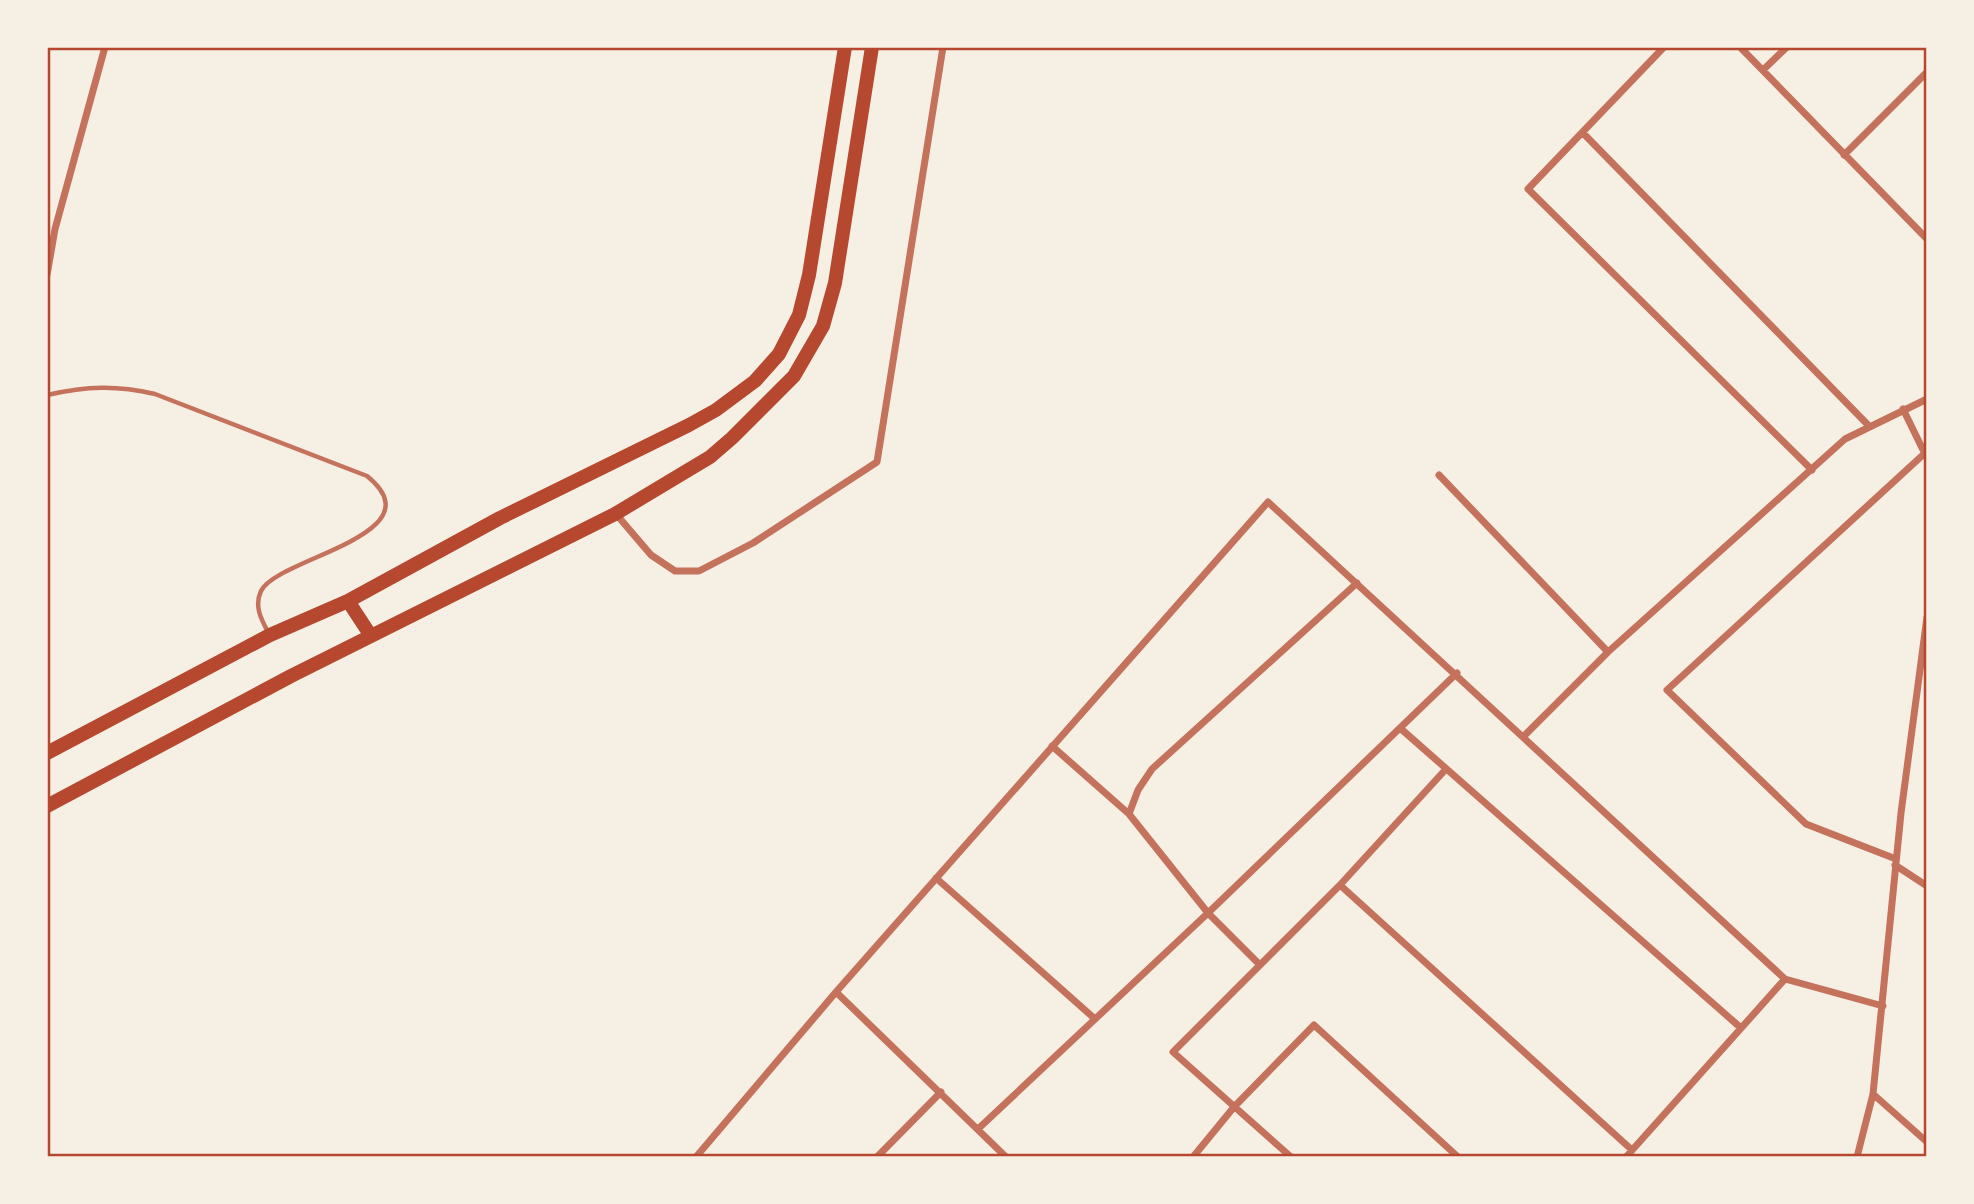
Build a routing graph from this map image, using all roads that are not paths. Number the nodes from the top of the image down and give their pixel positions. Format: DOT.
graph roads {
  1 [pos="105,47"];
  2 [pos="845,47"];
  3 [pos="872,47"];
  4 [pos="943,47"];
  5 [pos="1664,47"];
  6 [pos="1740,47"];
  7 [pos="1787,47"];
  8 [pos="1763,70"];
  9 [pos="1927,72"];
  10 [pos="1583,133"];
  11 [pos="1844,155"];
  12 [pos="1927,239"];
  13 [pos="47,275"];
  14 [pos="47,395"];
  15 [pos="1927,399"];
  16 [pos="1903,409"];
  17 [pos="1870,426"];
  18 [pos="1926,455"];
  19 [pos="1812,470"];
  20 [pos="1439,475"];
  21 [pos="615,514"];
  22 [pos="1357,583"];
  23 [pos="348,601"];
  24 [pos="1927,617"];
  25 [pos="270,635"];
  26 [pos="371,636"];
  27 [pos="1608,652"];
  28 [pos="1457,673"];
  29 [pos="1400,728"];
  30 [pos="1524,736"];
  31 [pos="1052,746"];
  32 [pos="47,753"];
  33 [pos="1447,769"];
  34 [pos="47,806"];
  35 [pos="1129,814"];
  36 [pos="1896,862"];
  37 [pos="936,878"];
  38 [pos="1340,885"];
  39 [pos="1927,886"];
  40 [pos="1208,914"];
  41 [pos="1260,965"];
  42 [pos="1785,979"];
  43 [pos="836,992"];
  44 [pos="1883,1006"];
  45 [pos="1094,1018"];
  46 [pos="1741,1028"];
  47 [pos="942,1091"];
  48 [pos="1873,1094"];
  49 [pos="1234,1107"];
  50 [pos="978,1129"];
  51 [pos="1927,1142"];
  52 [pos="1632,1150"];
  53 [pos="696,1157"];
  54 [pos="877,1157"];
  55 [pos="1006,1157"];
  56 [pos="1193,1157"];
  57 [pos="1291,1157"];
  58 [pos="1458,1157"];
  59 [pos="1626,1157"];
  60 [pos="1857,1157"];
  1 -- 13 [label="street"];
  2 -- 23 [label="main road"];
  3 -- 21 [label="main road"];
  4 -- 21 [label="street"];
  5 -- 10 [label="street"];
  6 -- 8 [label="street"];
  7 -- 8 [label="street"];
  8 -- 11 [label="street"];
  9 -- 11 [label="street"];
  10 -- 17 [label="street"];
  10 -- 19 [label="street"];
  11 -- 12 [label="street"];
  14 -- 25 [label="lane"];
  15 -- 16 [label="street"];
  16 -- 17 [label="street"];
  16 -- 18 [label="street"];
  17 -- 19 [label="street"];
  18 -- 36 [label="street"];
  19 -- 27 [label="street"];
  20 -- 27 [label="street"];
  21 -- 26 [label="main road"];
  22 -- 28 [label="street"];
  22 -- 31 [label="street"];
  22 -- 35 [label="street"];
  23 -- 25 [label="main road"];
  23 -- 26 [label="main road"];
  24 -- 36 [label="street"];
  25 -- 32 [label="main road"];
  26 -- 34 [label="main road"];
  27 -- 30 [label="street"];
  28 -- 29 [label="street"];
  28 -- 30 [label="street"];
  29 -- 33 [label="street"];
  29 -- 40 [label="street"];
  30 -- 42 [label="street"];
  31 -- 35 [label="street"];
  31 -- 37 [label="street"];
  33 -- 38 [label="street"];
  33 -- 46 [label="street"];
  35 -- 40 [label="street"];
  36 -- 39 [label="street"];
  36 -- 44 [label="street"];
  37 -- 43 [label="street"];
  37 -- 45 [label="street"];
  38 -- 41 [label="street"];
  38 -- 52 [label="street"];
  40 -- 41 [label="street"];
  40 -- 45 [label="street"];
  41 -- 49 [label="street"];
  42 -- 44 [label="street"];
  42 -- 46 [label="street"];
  43 -- 47 [label="street"];
  43 -- 53 [label="street"];
  44 -- 48 [label="street"];
  45 -- 50 [label="street"];
  46 -- 52 [label="street"];
  47 -- 50 [label="street"];
  47 -- 54 [label="street"];
  48 -- 51 [label="street"];
  48 -- 60 [label="street"];
  49 -- 56 [label="street"];
  49 -- 57 [label="street"];
  49 -- 58 [label="street"];
  50 -- 55 [label="street"];
  52 -- 59 [label="street"];
}
